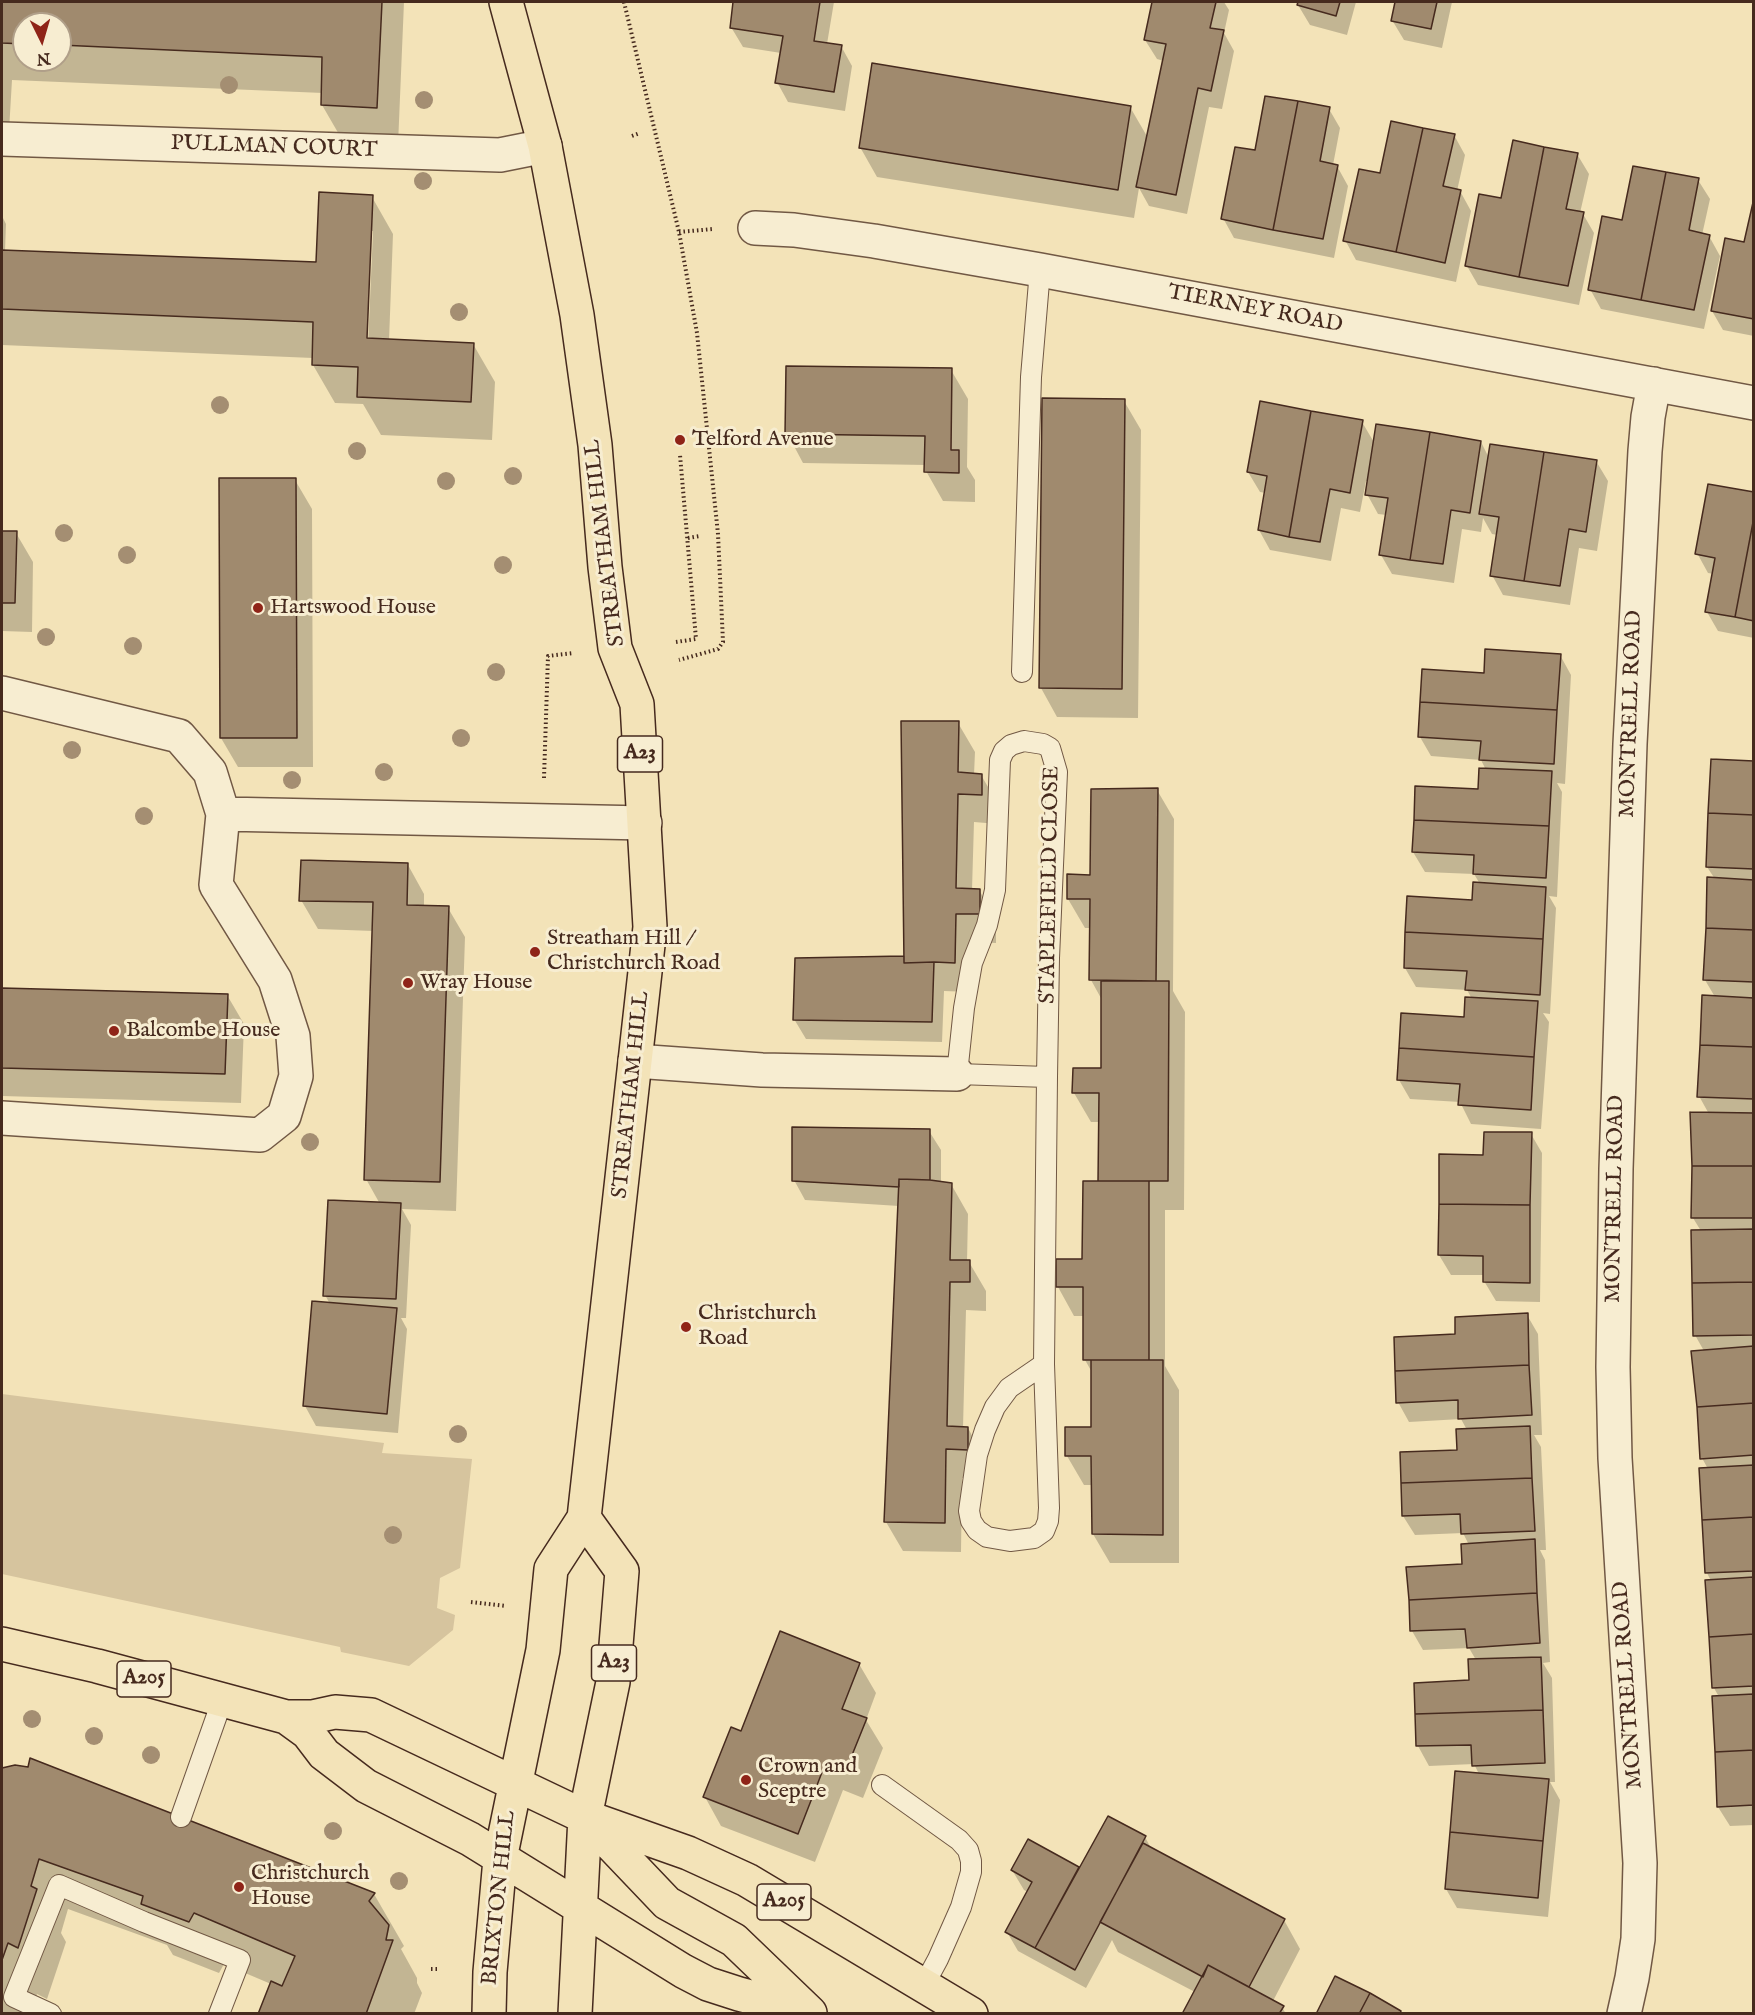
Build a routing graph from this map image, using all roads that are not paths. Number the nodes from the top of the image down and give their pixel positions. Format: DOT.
graph roads {
  1 [pos="506,2"];
  2 [pos="2,139"];
  3 [pos="545,146"];
  4 [pos="755,228"];
  5 [pos="1040,270"];
  6 [pos="1654,384"];
  7 [pos="1754,403"];
  8 [pos="1022,672"];
  9 [pos="2,693"];
  10 [pos="223,814"];
  11 [pos="645,823"];
  12 [pos="635,1061"];
  13 [pos="957,1074"];
  14 [pos="1047,1077"];
  15 [pos="2,1118"];
  16 [pos="1044,1364"];
  17 [pos="584,1518"];
  18 [pos="2,1644"];
  19 [pos="222,1701"];
  20 [pos="286,1717"];
  21 [pos="514,1783"];
  22 [pos="882,1785"];
  23 [pos="181,1817"];
  24 [pos="585,1817"];
  25 [pos="500,1859"];
  26 [pos="580,1907"];
  27 [pos="924,1985"];
  28 [pos="51,2013"];
  29 [pos="219,2013"];
  30 [pos="489,2013"];
  31 [pos="575,2013"];
  32 [pos="811,2013"];
  33 [pos="972,2013"];
  34 [pos="1624,2013"];
  1 -- 3 [label="highway, STREATHAM HILL / A23"];
  2 -- 3 [label="street, PULLMAN COURT"];
  3 -- 11 [label="highway, STREATHAM HILL / A23"];
  4 -- 5 [label="street, TIERNEY ROAD"];
  5 -- 6 [label="street, TIERNEY ROAD"];
  5 -- 8 [label="lane"];
  6 -- 7 [label="street, TIERNEY ROAD"];
  6 -- 34 [label="street, MONTRELL ROAD"];
  9 -- 10 [label="street"];
  10 -- 11 [label="street"];
  10 -- 15 [label="street"];
  11 -- 12 [label="highway, STREATHAM HILL / A23"];
  12 -- 13 [label="street"];
  12 -- 17 [label="highway, STREATHAM HILL / A23"];
  13 -- 14 [label="lane"];
  13 -- 14 [label="lane, STAPLEFIELD CLOSE"];
  14 -- 16 [label="lane, STAPLEFIELD CLOSE"];
  16 -- 16 [label="lane, STAPLEFIELD CLOSE"];
  17 -- 21 [label="highway, STREATHAM HILL / A23"];
  17 -- 24 [label="highway, A23"];
  18 -- 19 [label="highway, A205"];
  19 -- 20 [label="highway, A205"];
  19 -- 23 [label="lane"];
  20 -- 21 [label="highway, A205"];
  20 -- 25 [label="highway, A205"];
  21 -- 24 [label="highway, A205"];
  21 -- 25 [label="highway, BRIXTON HILL / A23"];
  22 -- 27 [label="lane"];
  24 -- 26 [label="highway, A23"];
  24 -- 27 [label="highway, A205"];
  24 -- 32 [label="highway"];
  25 -- 26 [label="highway, A205"];
  25 -- 30 [label="highway, BRIXTON HILL / A23"];
  26 -- 31 [label="highway, A23"];
  26 -- 32 [label="highway, A205"];
  27 -- 33 [label="highway, A205"];
  28 -- 29 [label="lane"];
}
